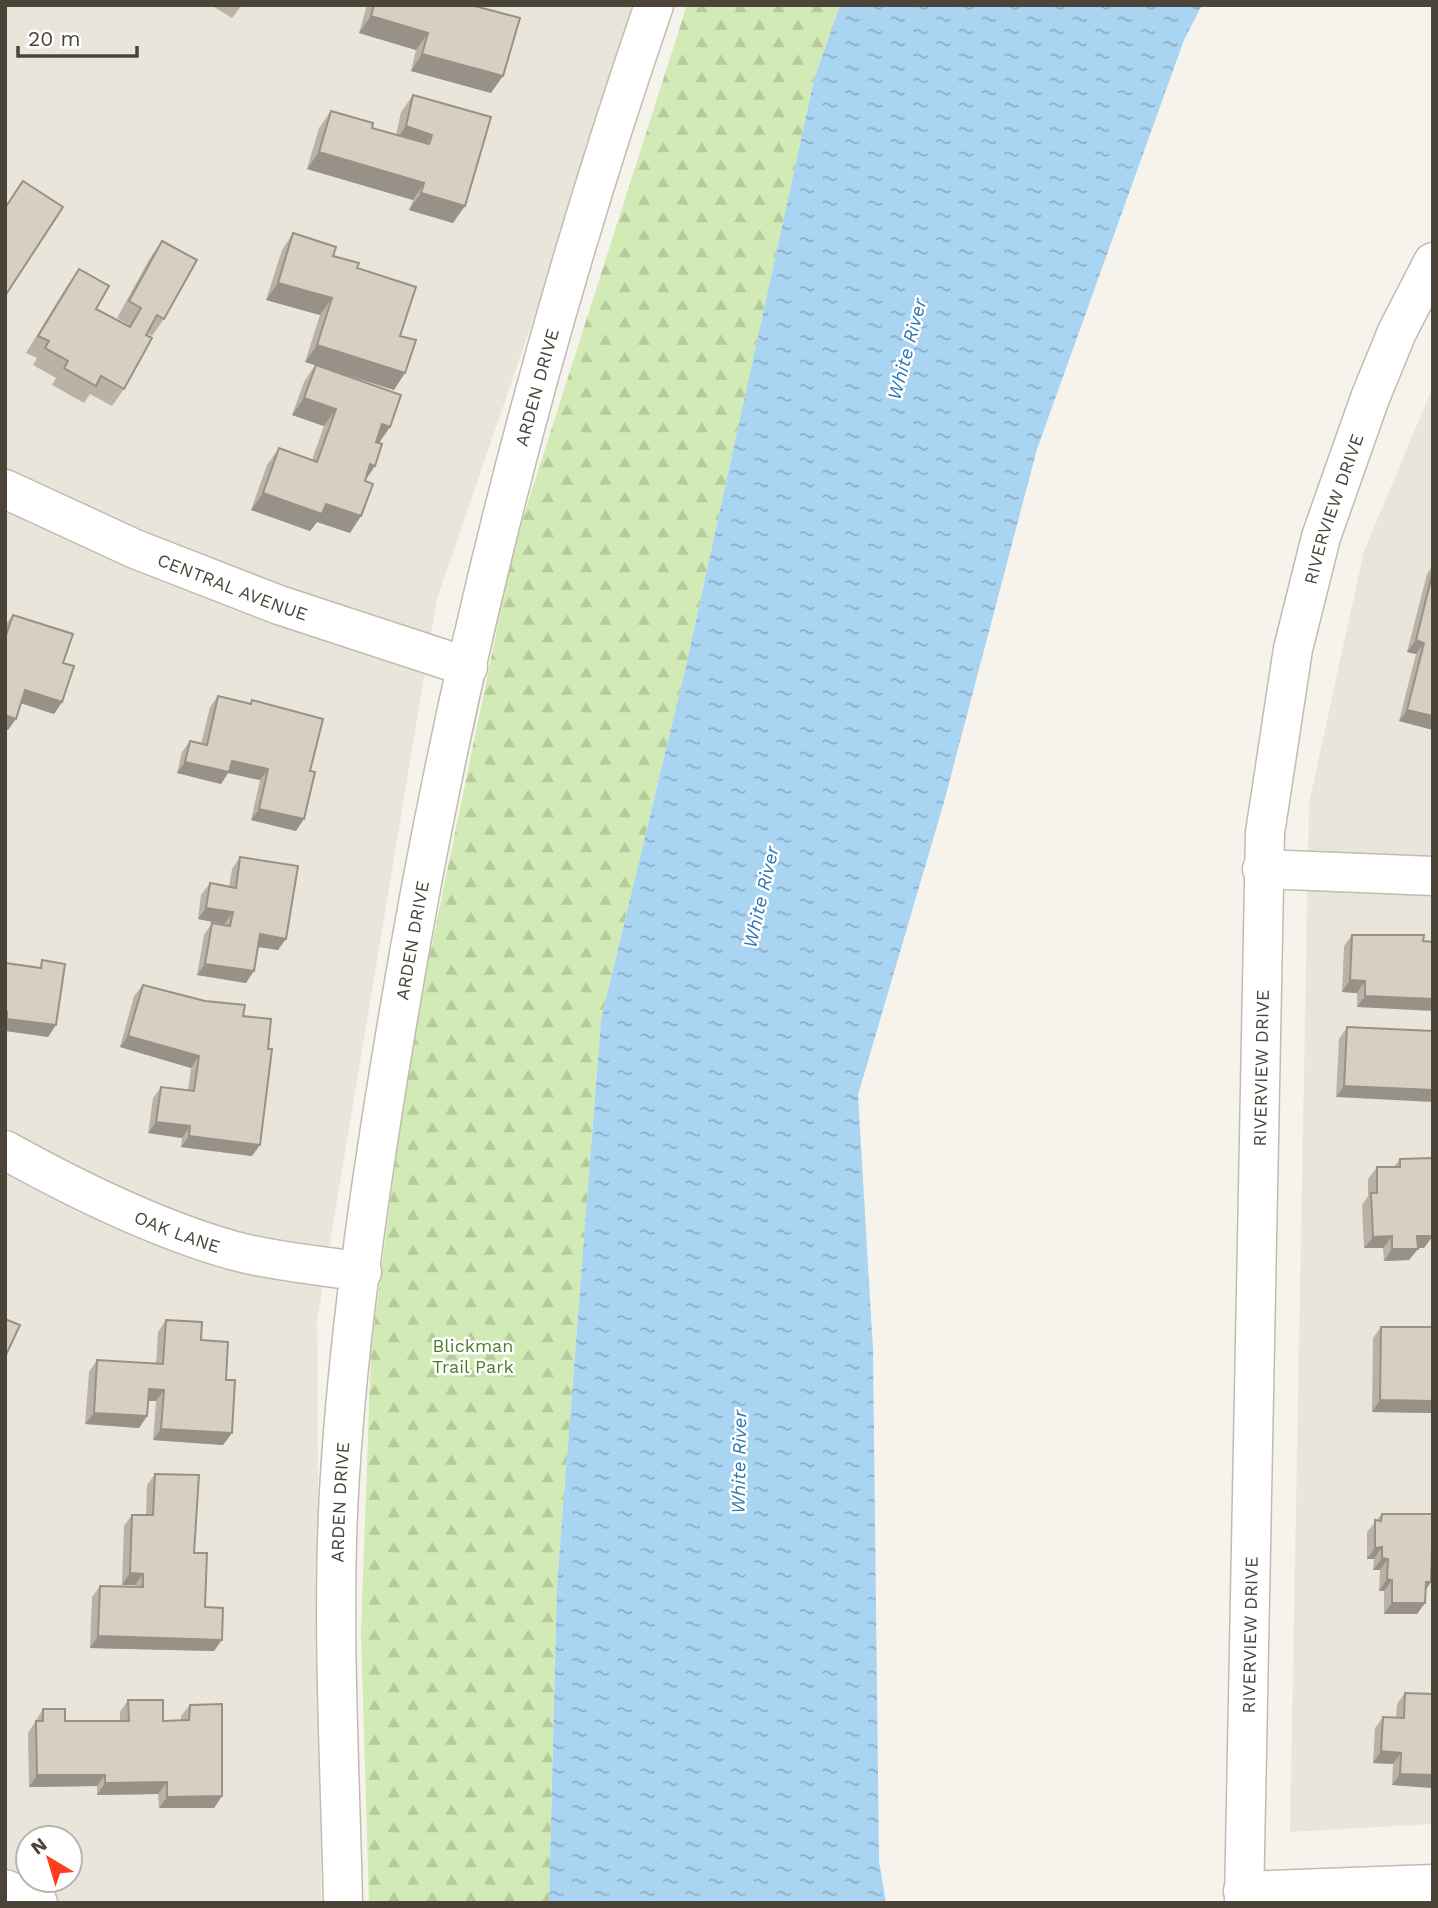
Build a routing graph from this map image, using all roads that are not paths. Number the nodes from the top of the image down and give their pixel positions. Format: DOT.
graph roads {
  1 [pos="654,5"];
  2 [pos="1433,262"];
  3 [pos="5,489"];
  4 [pos="468,667"];
  5 [pos="1262,869"];
  6 [pos="1433,876"];
  7 [pos="5,1150"];
  8 [pos="362,1272"];
  9 [pos="1433,1884"];
  10 [pos="5,1889"];
  11 [pos="1243,1897"];
  12 [pos="38,1903"];
  13 [pos="342,1903"];
  1 -- 4 [label="street, ARDEN DRIVE"];
  2 -- 5 [label="street, RIVERVIEW DRIVE"];
  3 -- 4 [label="street, CENTRAL AVENUE"];
  4 -- 8 [label="street, ARDEN DRIVE"];
  5 -- 6 [label="street"];
  5 -- 11 [label="street, RIVERVIEW DRIVE"];
  7 -- 8 [label="street, OAK LANE"];
  8 -- 13 [label="street, ARDEN DRIVE"];
  9 -- 11 [label="street"];
  10 -- 12 [label="street"];
}
